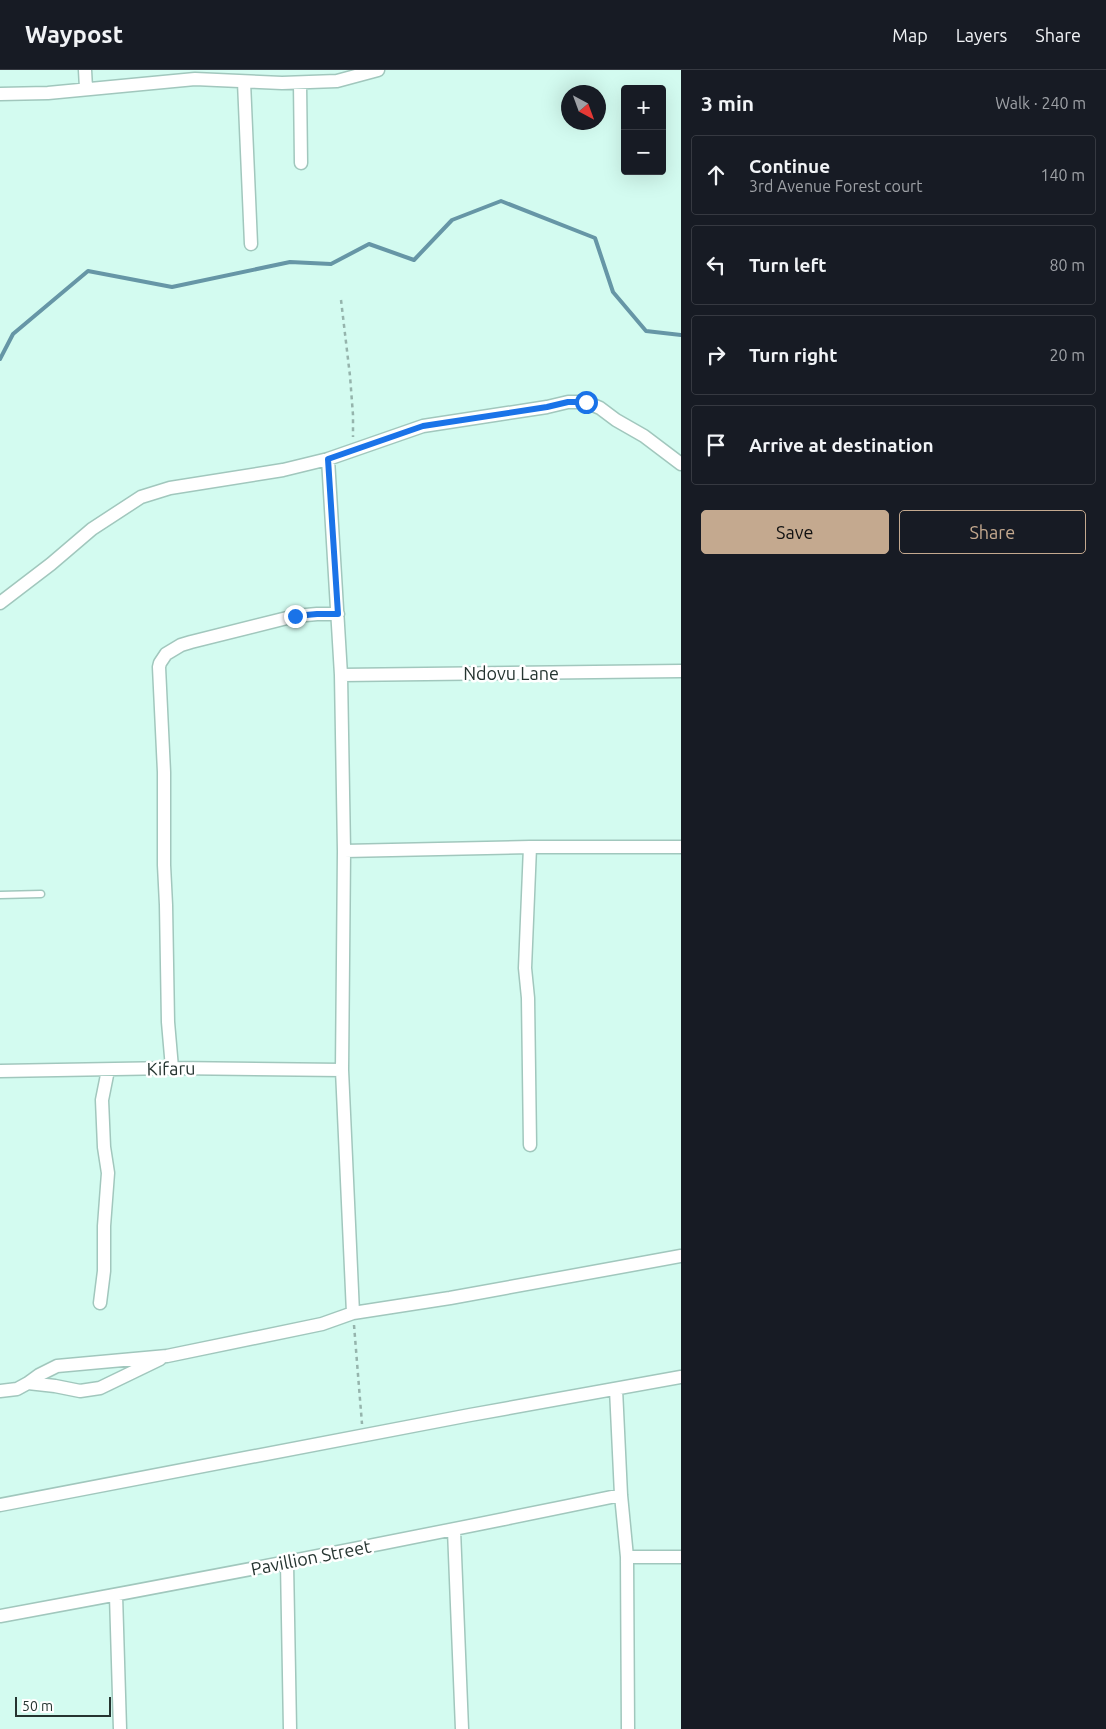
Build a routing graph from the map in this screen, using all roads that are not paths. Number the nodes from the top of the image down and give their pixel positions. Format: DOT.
graph roads {
  1 [pos="85,70"];
  2 [pos="378,70"];
  3 [pos="244,82"];
  4 [pos="300,83"];
  5 [pos="86,88"];
  6 [pos="0,94"];
  7 [pos="301,163"];
  8 [pos="251,244"];
  9 [pos="328,459"];
  10 [pos="681,464"];
  11 [pos="0,603"];
  12 [pos="338,614"];
  13 [pos="681,671"];
  14 [pos="341,675"];
  15 [pos="530,847"];
  16 [pos="681,847"];
  17 [pos="344,851"];
  18 [pos="41,894"];
  19 [pos="0,895"];
  20 [pos="172,1068"];
  21 [pos="108,1070"];
  22 [pos="342,1070"];
  23 [pos="0,1071"];
  24 [pos="530,1145"];
  25 [pos="681,1256"];
  26 [pos="100,1303"];
  27 [pos="353,1313"];
  28 [pos="167,1356"];
  29 [pos="681,1376"];
  30 [pos="28,1384"];
  31 [pos="616,1389"];
  32 [pos="0,1391"];
  33 [pos="621,1495"];
  34 [pos="0,1505"];
  35 [pos="454,1530"];
  36 [pos="627,1557"];
  37 [pos="681,1557"];
  38 [pos="287,1563"];
  39 [pos="116,1595"];
  40 [pos="0,1616"];
  41 [pos="120,1729"];
  42 [pos="290,1729"];
  43 [pos="462,1729"];
  44 [pos="628,1729"];
  1 -- 5 [label="street"];
  2 -- 4 [label="street"];
  3 -- 4 [label="street"];
  3 -- 5 [label="street"];
  3 -- 8 [label="street"];
  4 -- 7 [label="street"];
  5 -- 6 [label="street"];
  9 -- 10 [label="street"];
  9 -- 11 [label="street"];
  9 -- 12 [label="street"];
  12 -- 14 [label="street"];
  12 -- 20 [label="street"];
  13 -- 14 [label="street, Ndovu Lane"];
  14 -- 17 [label="street"];
  15 -- 16 [label="street"];
  15 -- 17 [label="street"];
  15 -- 24 [label="street"];
  17 -- 22 [label="street"];
  18 -- 19 [label="lane"];
  20 -- 21 [label="street, Kifaru"];
  20 -- 22 [label="street, Kifaru"];
  21 -- 23 [label="street, Kifaru"];
  21 -- 26 [label="street"];
  22 -- 27 [label="street"];
  25 -- 27 [label="street"];
  27 -- 28 [label="street"];
  28 -- 30 [label="street"];
  28 -- 30 [label="street"];
  29 -- 31 [label="street"];
  30 -- 32 [label="street"];
  31 -- 33 [label="street"];
  31 -- 34 [label="street"];
  33 -- 35 [label="street, Pavillion Street"];
  33 -- 36 [label="street"];
  35 -- 38 [label="street, Pavillion Street"];
  35 -- 43 [label="street"];
  36 -- 37 [label="street"];
  36 -- 44 [label="street"];
  38 -- 39 [label="street, Pavillion Street"];
  38 -- 42 [label="street"];
  39 -- 40 [label="street, Pavillion Street"];
  39 -- 41 [label="street"];
}
